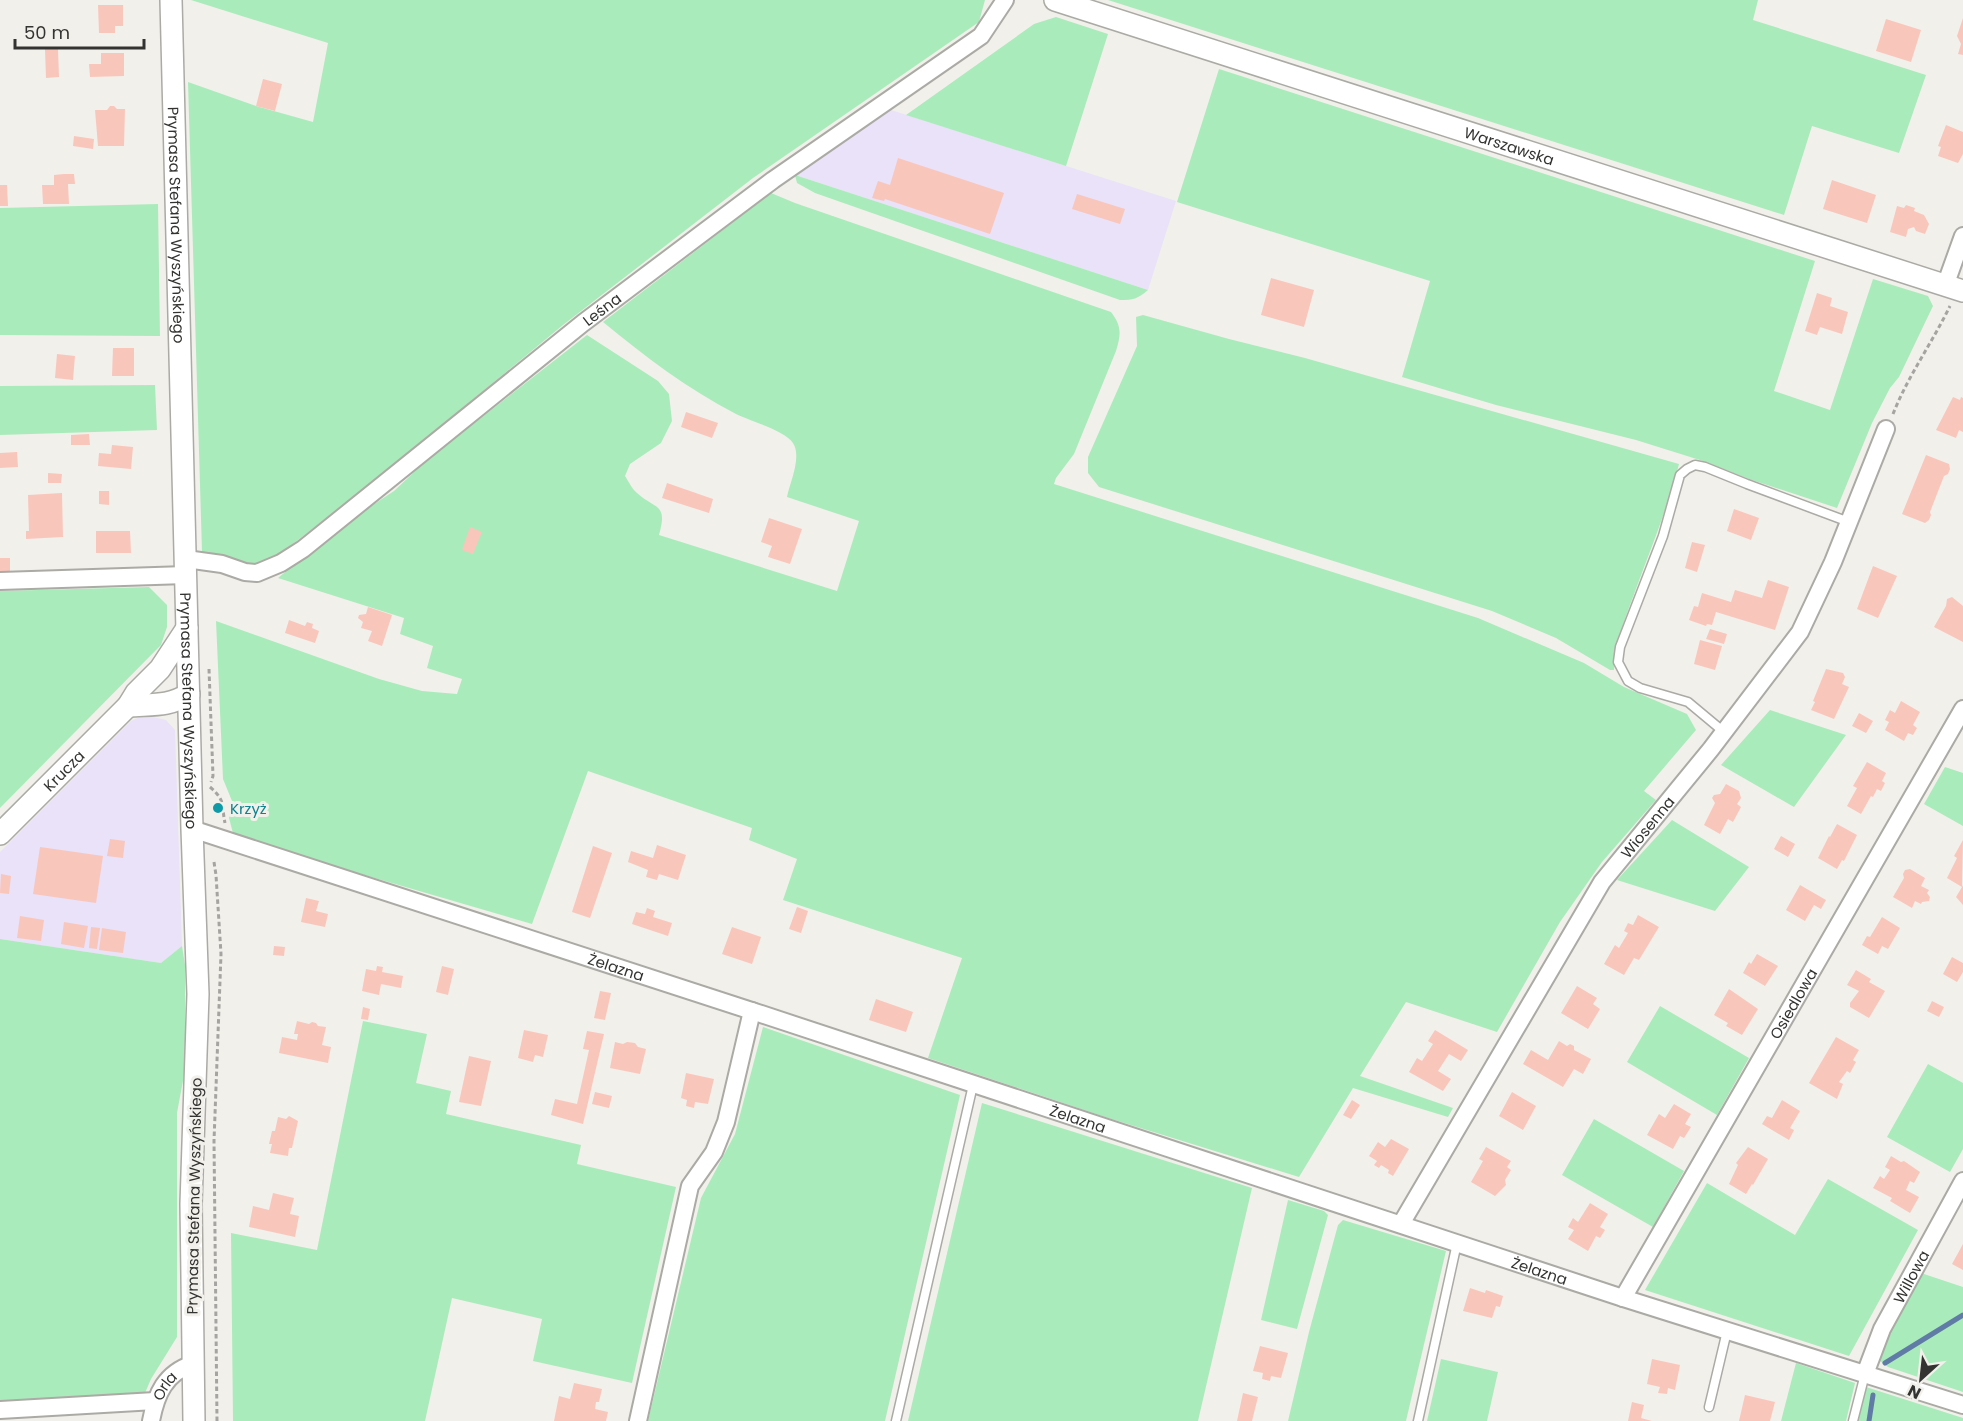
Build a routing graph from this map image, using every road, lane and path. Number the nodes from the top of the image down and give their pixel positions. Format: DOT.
graph roads {
  1 [pos="171,0"];
  2 [pos="1005,0"];
  3 [pos="1055,0"];
  4 [pos="1963,236"];
  5 [pos="1955,289"];
  6 [pos="1886,429"];
  7 [pos="1850,522"];
  8 [pos="186,567"];
  9 [pos="0,581"];
  10 [pos="187,628"];
  11 [pos="208,661"];
  12 [pos="144,685"];
  13 [pos="189,694"];
  14 [pos="128,706"];
  15 [pos="1963,709"];
  16 [pos="1724,732"];
  17 [pos="204,782"];
  18 [pos="210,787"];
  19 [pos="208,793"];
  20 [pos="226,826"];
  21 [pos="202,833"];
  22 [pos="0,834"];
  23 [pos="752,1011"];
  24 [pos="973,1085"];
  25 [pos="1963,1180"];
  26 [pos="1401,1224"];
  27 [pos="1457,1243"];
  28 [pos="1623,1298"];
  29 [pos="1728,1331"];
  30 [pos="193,1364"];
  31 [pos="1865,1374"];
  32 [pos="155,1401"];
  33 [pos="1963,1405"];
  34 [pos="1709,1407"];
  35 [pos="0,1410"];
  36 [pos="151,1421"];
  37 [pos="194,1421"];
  38 [pos="217,1421"];
  39 [pos="638,1421"];
  40 [pos="896,1421"];
  41 [pos="1418,1421"];
  42 [pos="1853,1421"];
  1 -- 8 [label="street, Prymasa Stefana Wyszyńskiego"];
  2 -- 8 [label="street, Leśna"];
  3 -- 5 [label="street, Warszawska"];
  4 -- 5 [label="street"];
  5 -- 6 [label="path"];
  6 -- 7 [label="street, Wiosenna"];
  7 -- 16 [label="street, Wiosenna"];
  7 -- 16 [label="lane"];
  8 -- 9 [label="street, Leśna"];
  8 -- 10 [label="street, Prymasa Stefana Wyszyńskiego"];
  10 -- 12 [label="street, Krucza"];
  10 -- 13 [label="street, Prymasa Stefana Wyszyńskiego"];
  11 -- 18 [label="path"];
  12 -- 13 [label="street"];
  12 -- 14 [label="street, Krucza"];
  13 -- 14 [label="street"];
  13 -- 21 [label="street, Prymasa Stefana Wyszyńskiego"];
  14 -- 22 [label="street, Krucza"];
  15 -- 28 [label="street, Osiedlowa"];
  16 -- 26 [label="street, Wiosenna"];
  17 -- 18 [label="path"];
  18 -- 19 [label="path"];
  18 -- 20 [label="path"];
  21 -- 23 [label="street, Żelazna"];
  21 -- 30 [label="street, Prymasa Stefana Wyszyńskiego"];
  21 -- 38 [label="path"];
  23 -- 24 [label="street, Żelazna"];
  23 -- 39 [label="street"];
  24 -- 26 [label="street, Żelazna"];
  24 -- 40 [label="lane"];
  25 -- 31 [label="street, Willowa"];
  26 -- 27 [label="street, Żelazna"];
  27 -- 28 [label="street, Żelazna"];
  27 -- 41 [label="lane"];
  28 -- 29 [label="street, Żelazna"];
  29 -- 31 [label="street, Żelazna"];
  29 -- 34 [label="lane"];
  30 -- 32 [label="street, Orla"];
  30 -- 37 [label="street, Prymasa Stefana Wyszyńskiego"];
  31 -- 33 [label="street, Żelazna"];
  31 -- 42 [label="lane"];
  32 -- 35 [label="street"];
  32 -- 36 [label="street, Orla"];
}
